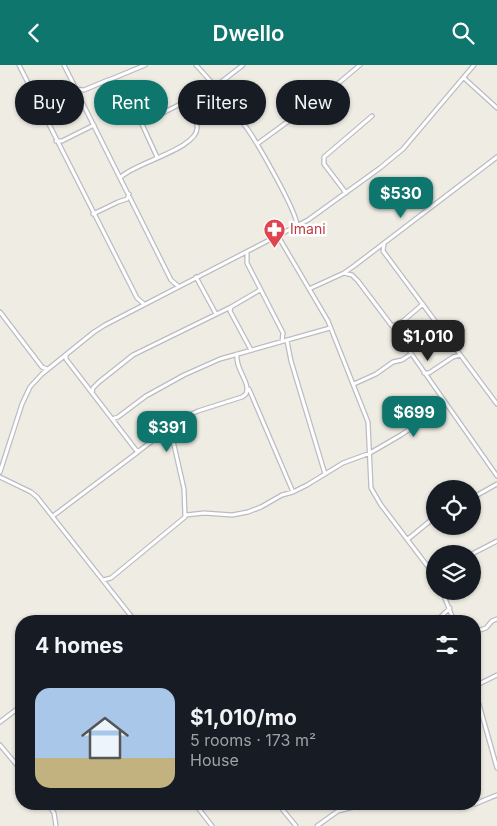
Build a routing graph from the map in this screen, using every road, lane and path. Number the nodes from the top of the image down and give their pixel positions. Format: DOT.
graph roads {
  1 [pos="19,65"];
  2 [pos="64,65"];
  3 [pos="144,65"];
  4 [pos="196,65"];
  5 [pos="243,65"];
  6 [pos="360,65"];
  7 [pos="474,65"];
  8 [pos="464,78"];
  9 [pos="72,80"];
  10 [pos="108,80"];
  11 [pos="210,80"];
  12 [pos="223,80"];
  13 [pos="94,86"];
  14 [pos="84,90"];
  15 [pos="84,106"];
  16 [pos="497,108"];
  17 [pos="372,116"];
  18 [pos="94,125"];
  19 [pos="143,125"];
  20 [pos="196,125"];
  21 [pos="244,125"];
  22 [pos="56,141"];
  23 [pos="257,144"];
  24 [pos="157,157"];
  25 [pos="497,157"];
  26 [pos="493,160"];
  27 [pos="497,162"];
  28 [pos="121,177"];
  29 [pos="346,193"];
  30 [pos="129,194"];
  31 [pos="93,214"];
  32 [pos="297,226"];
  33 [pos="278,236"];
  34 [pos="385,243"];
  35 [pos="377,249"];
  36 [pos="383,251"];
  37 [pos="247,252"];
  38 [pos="354,266"];
  39 [pos="344,273"];
  40 [pos="352,275"];
  41 [pos="196,277"];
  42 [pos="178,286"];
  43 [pos="310,289"];
  44 [pos="260,290"];
  45 [pos="144,304"];
  46 [pos="423,304"];
  47 [pos="231,307"];
  48 [pos="0,312"];
  49 [pos="216,314"];
  50 [pos="392,326"];
  51 [pos="330,328"];
  52 [pos="284,341"];
  53 [pos="251,350"];
  54 [pos="237,354"];
  55 [pos="411,354"];
  56 [pos="66,355"];
  57 [pos="460,355"];
  58 [pos="47,369"];
  59 [pos="424,373"];
  60 [pos="354,384"];
  61 [pos="247,386"];
  62 [pos="92,393"];
  63 [pos="446,404"];
  64 [pos="497,404"];
  65 [pos="112,419"];
  66 [pos="168,432"];
  67 [pos="139,451"];
  68 [pos="370,453"];
  69 [pos="0,471"];
  70 [pos="325,474"];
  71 [pos="497,476"];
  72 [pos="0,477"];
  73 [pos="497,484"];
  74 [pos="293,492"];
  75 [pos="481,493"];
  76 [pos="186,515"];
  77 [pos="52,516"];
  78 [pos="426,524"];
  79 [pos="408,539"];
  80 [pos="497,541"];
  81 [pos="481,549"];
  82 [pos="426,564"];
  83 [pos="103,580"];
  84 [pos="446,600"];
  85 [pos="450,609"];
  86 [pos="128,615"];
  87 [pos="443,615"];
  88 [pos="452,615"];
  89 [pos="497,619"];
  90 [pos="481,630"];
  91 [pos="497,675"];
  92 [pos="481,684"];
  93 [pos="481,710"];
  94 [pos="15,711"];
  95 [pos="0,722"];
  96 [pos="0,745"];
  97 [pos="15,763"];
  98 [pos="497,768"];
  99 [pos="497,795"];
  100 [pos="481,802"];
  101 [pos="52,810"];
  102 [pos="199,810"];
  103 [pos="283,810"];
  104 [pos="342,810"];
  105 [pos="56,826"];
  106 [pos="212,826"];
  107 [pos="296,826"];
  108 [pos="317,826"];
  1 -- 22 [label="street"];
  2 -- 9 [label="street"];
  3 -- 10 [label="street"];
  4 -- 11 [label="street"];
  5 -- 12 [label="street"];
  6 -- 23 [label="street"];
  7 -- 8 [label="street"];
  8 -- 16 [label="street"];
  8 -- 29 [label="street"];
  13 -- 14 [label="street"];
  15 -- 18 [label="street"];
  17 -- 29 [label="street"];
  18 -- 22 [label="street"];
  18 -- 28 [label="street"];
  19 -- 24 [label="street"];
  20 -- 24 [label="street"];
  21 -- 23 [label="street"];
  22 -- 31 [label="street"];
  23 -- 32 [label="street"];
  24 -- 28 [label="street"];
  25 -- 26 [label="street"];
  26 -- 27 [label="street"];
  26 -- 34 [label="street"];
  28 -- 30 [label="street"];
  29 -- 32 [label="street"];
  30 -- 31 [label="street"];
  30 -- 42 [label="street"];
  31 -- 45 [label="street"];
  32 -- 33 [label="street"];
  33 -- 37 [label="street"];
  33 -- 43 [label="street"];
  34 -- 35 [label="street"];
  34 -- 36 [label="street"];
  35 -- 36 [label="street"];
  35 -- 38 [label="street"];
  36 -- 46 [label="street"];
  37 -- 41 [label="street"];
  37 -- 44 [label="street"];
  38 -- 39 [label="street"];
  38 -- 40 [label="street"];
  39 -- 40 [label="street"];
  39 -- 43 [label="street"];
  40 -- 50 [label="street"];
  41 -- 42 [label="street"];
  41 -- 49 [label="street"];
  42 -- 45 [label="street"];
  43 -- 51 [label="street"];
  44 -- 47 [label="street"];
  44 -- 52 [label="street"];
  45 -- 56 [label="street"];
  46 -- 50 [label="street"];
  46 -- 57 [label="street"];
  47 -- 49 [label="street"];
  47 -- 53 [label="street"];
  48 -- 58 [label="street"];
  49 -- 62 [label="street"];
  50 -- 55 [label="street"];
  51 -- 52 [label="street"];
  51 -- 60 [label="street"];
  52 -- 53 [label="street"];
  52 -- 70 [label="street"];
  53 -- 54 [label="street"];
  54 -- 61 [label="street"];
  54 -- 65 [label="street"];
  55 -- 59 [label="street"];
  55 -- 60 [label="street"];
  56 -- 58 [label="street"];
  56 -- 62 [label="street"];
  57 -- 59 [label="street"];
  57 -- 64 [label="street"];
  58 -- 69 [label="street"];
  59 -- 63 [label="street"];
  60 -- 68 [label="street"];
  61 -- 66 [label="street"];
  61 -- 74 [label="street"];
  62 -- 65 [label="street"];
  63 -- 68 [label="street"];
  63 -- 71 [label="street"];
  65 -- 67 [label="street"];
  66 -- 67 [label="street"];
  66 -- 76 [label="street"];
  67 -- 77 [label="street"];
  68 -- 70 [label="street"];
  68 -- 79 [label="street"];
  70 -- 74 [label="street"];
  72 -- 77 [label="street"];
  73 -- 75 [label="street"];
  74 -- 76 [label="street"];
  76 -- 83 [label="street"];
  77 -- 83 [label="street"];
  78 -- 79 [label="street"];
  79 -- 82 [label="street"];
  80 -- 81 [label="street"];
  83 -- 86 [label="street"];
  84 -- 85 [label="street"];
  85 -- 87 [label="street"];
  85 -- 88 [label="street"];
  89 -- 90 [label="street"];
  91 -- 92 [label="street"];
  93 -- 98 [label="street"];
  94 -- 95 [label="street"];
  96 -- 97 [label="street"];
  99 -- 100 [label="street"];
  101 -- 105 [label="street"];
  102 -- 106 [label="street"];
  103 -- 107 [label="street"];
  104 -- 108 [label="street"];
}
